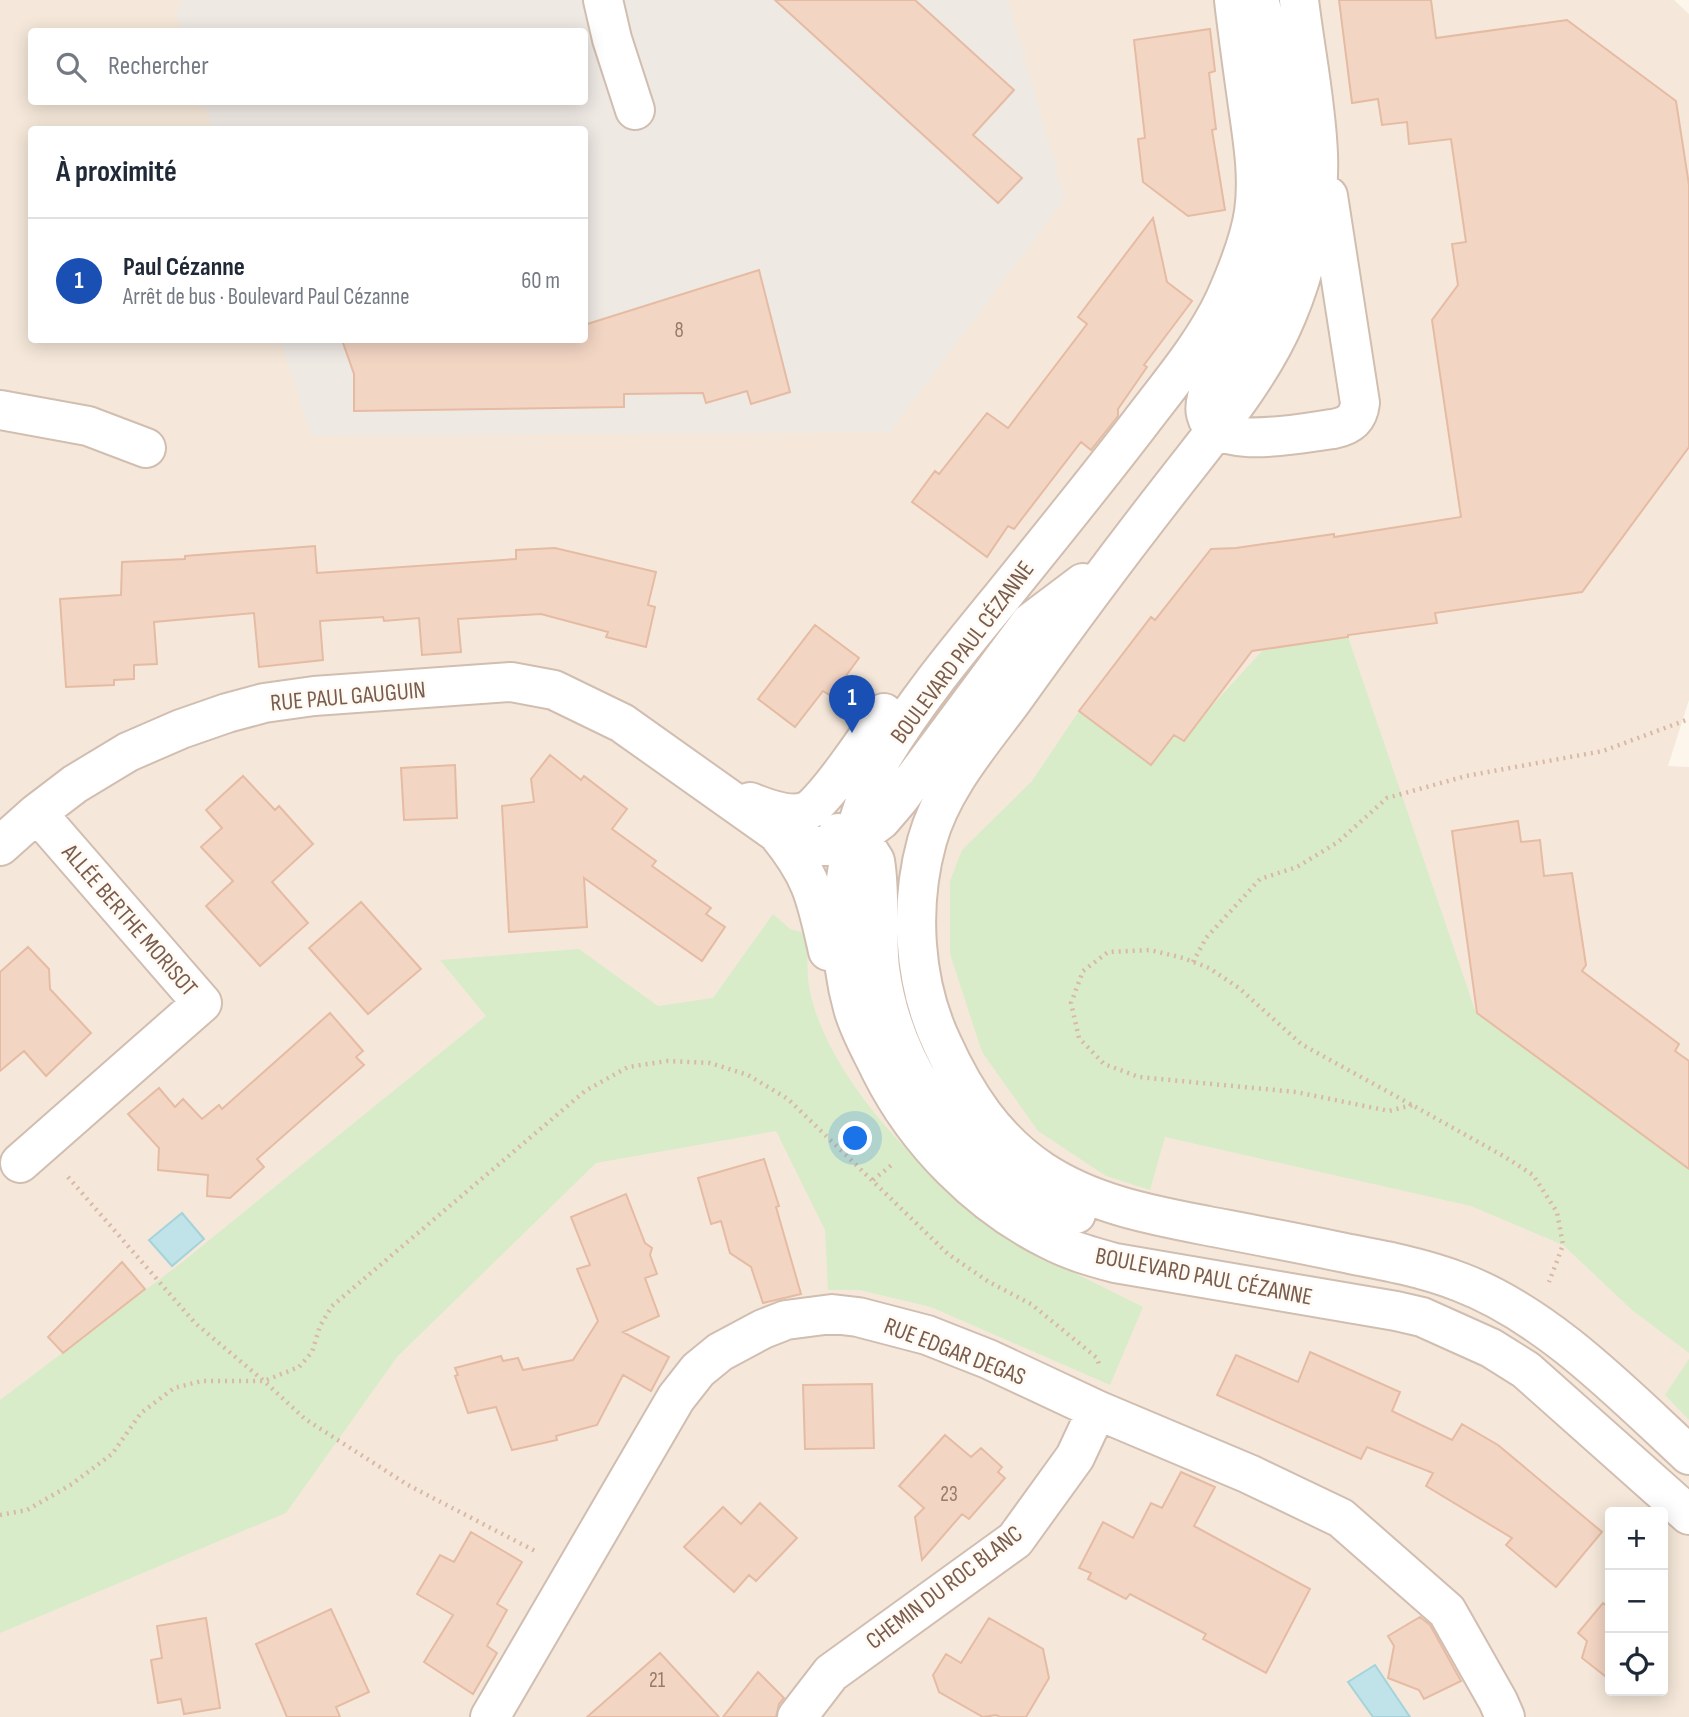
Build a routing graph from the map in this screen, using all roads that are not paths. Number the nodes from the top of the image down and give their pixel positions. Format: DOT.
graph roads {
  1 [pos="603,0"];
  2 [pos="1234,0"];
  3 [pos="1259,0"];
  4 [pos="1298,0"];
  5 [pos="635,110"];
  6 [pos="1316,125"];
  7 [pos="0,410"];
  8 [pos="1215,430"];
  9 [pos="146,448"];
  10 [pos="1122,553"];
  11 [pos="1023,571"];
  12 [pos="37,813"];
  13 [pos="770,820"];
  14 [pos="853,841"];
  15 [pos="0,846"];
  16 [pos="865,1039"];
  17 [pos="30,1154"];
  18 [pos="1158,1216"];
  19 [pos="1097,1410"];
  20 [pos="1689,1455"];
  21 [pos="1689,1515"];
  22 [pos="490,1717"];
  23 [pos="797,1717"];
  24 [pos="1505,1717"];
  1 -- 5 [label="street"];
  2 -- 11 [label="street, BOULEVARD PAUL CÉZANNE"];
  3 -- 8 [label="street"];
  4 -- 6 [label="street, BOULEVARD PAUL CÉZANNE"];
  6 -- 8 [label="street, BOULEVARD PAUL CÉZANNE"];
  6 -- 8 [label="street"];
  7 -- 9 [label="street"];
  8 -- 10 [label="street, BOULEVARD PAUL CÉZANNE"];
  10 -- 14 [label="street"];
  10 -- 18 [label="street, BOULEVARD PAUL CÉZANNE"];
  11 -- 13 [label="street, RUE PAUL GAUGUIN"];
  11 -- 14 [label="street, BOULEVARD PAUL CÉZANNE"];
  12 -- 13 [label="street, RUE PAUL GAUGUIN"];
  12 -- 15 [label="street, RUE PAUL GAUGUIN"];
  12 -- 17 [label="street, ALLÉE BERTHE MORISOT"];
  13 -- 14 [label="street"];
  13 -- 14 [label="street, RUE PAUL GAUGUIN"];
  13 -- 16 [label="street"];
  14 -- 16 [label="street, BOULEVARD PAUL CÉZANNE"];
  14 -- 18 [label="street"];
  16 -- 21 [label="street, BOULEVARD PAUL CÉZANNE"];
  18 -- 20 [label="street, BOULEVARD PAUL CÉZANNE"];
  19 -- 22 [label="street, RUE EDGAR DEGAS"];
  19 -- 23 [label="street, CHEMIN DU ROC BLANC"];
  19 -- 24 [label="street, RUE EDGAR DEGAS"];
}
